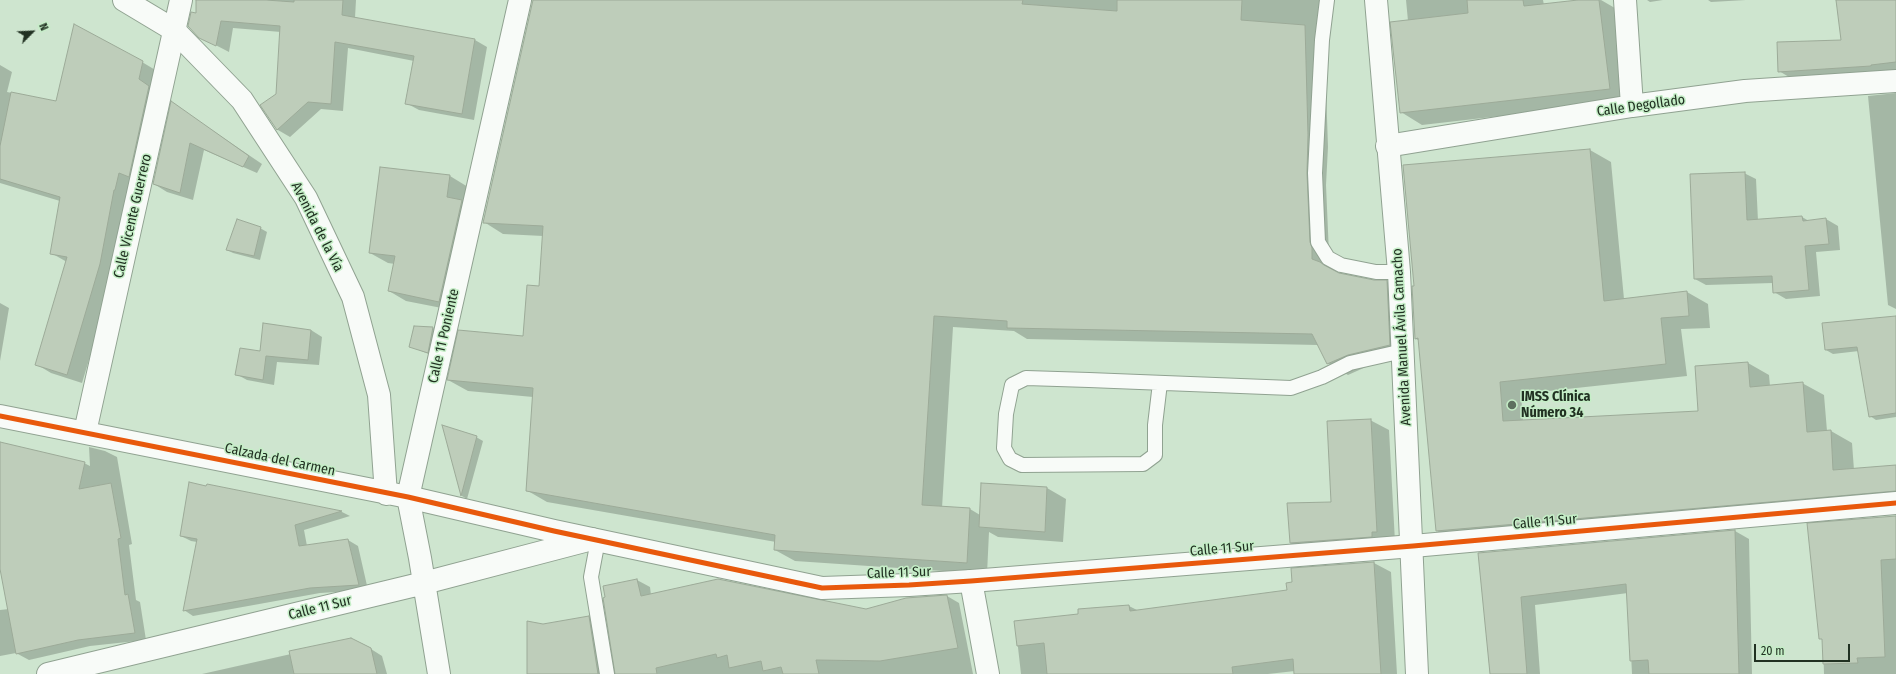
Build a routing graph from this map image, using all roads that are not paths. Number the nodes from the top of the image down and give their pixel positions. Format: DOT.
graph roads {
  1 [pos="124,0"];
  2 [pos="181,0"];
  3 [pos="520,0"];
  4 [pos="1327,0"];
  5 [pos="1376,0"];
  6 [pos="1625,0"];
  7 [pos="174,30"];
  8 [pos="1896,81"];
  9 [pos="1632,106"];
  10 [pos="1388,146"];
  11 [pos="1399,272"];
  12 [pos="1403,351"];
  13 [pos="1160,383"];
  14 [pos="0,416"];
  15 [pos="85,432"];
  16 [pos="386,494"];
  17 [pos="408,497"];
  18 [pos="1896,503"];
  19 [pos="554,531"];
  20 [pos="595,540"];
  21 [pos="1413,546"];
  22 [pos="971,581"];
  23 [pos="424,583"];
  24 [pos="48,674"];
  25 [pos="439,674"];
  26 [pos="607,674"];
  27 [pos="988,674"];
  28 [pos="1417,674"];
  1 -- 7 [label="street, Avenida de la Vía"];
  2 -- 7 [label="street, Calle Vicente Guerrero"];
  3 -- 17 [label="street, Calle 11 Poniente"];
  4 -- 11 [label="lane"];
  5 -- 10 [label="street, Avenida Manuel Ávila Camacho"];
  6 -- 9 [label="street"];
  7 -- 15 [label="street, Calle Vicente Guerrero"];
  7 -- 16 [label="street, Avenida de la Vía"];
  8 -- 9 [label="street, Calle Degollado"];
  9 -- 10 [label="street, Calle Degollado"];
  10 -- 11 [label="street, Avenida Manuel Ávila Camacho"];
  11 -- 12 [label="street, Avenida Manuel Ávila Camacho"];
  12 -- 13 [label="lane"];
  12 -- 21 [label="street, Avenida Manuel Ávila Camacho"];
  13 -- 13 [label="lane"];
  14 -- 15 [label="street, Calzada del Carmen"];
  15 -- 16 [label="street, Calzada del Carmen"];
  16 -- 17 [label="street, Calzada del Carmen"];
  17 -- 19 [label="street, Calzada del Carmen"];
  17 -- 23 [label="street, Calle 11 Poniente"];
  18 -- 21 [label="street, Calle 11 Sur"];
  19 -- 20 [label="street, Calle 11 Sur"];
  20 -- 22 [label="street, Calle 11 Sur"];
  20 -- 23 [label="street, Calle 11 Sur"];
  20 -- 26 [label="lane"];
  21 -- 22 [label="street, Calle 11 Sur"];
  21 -- 28 [label="street, Avenida Manuel Ávila Camacho"];
  22 -- 27 [label="street"];
  23 -- 24 [label="street, Calle 11 Sur"];
  23 -- 25 [label="street, Calle 11 Poniente"];
}
